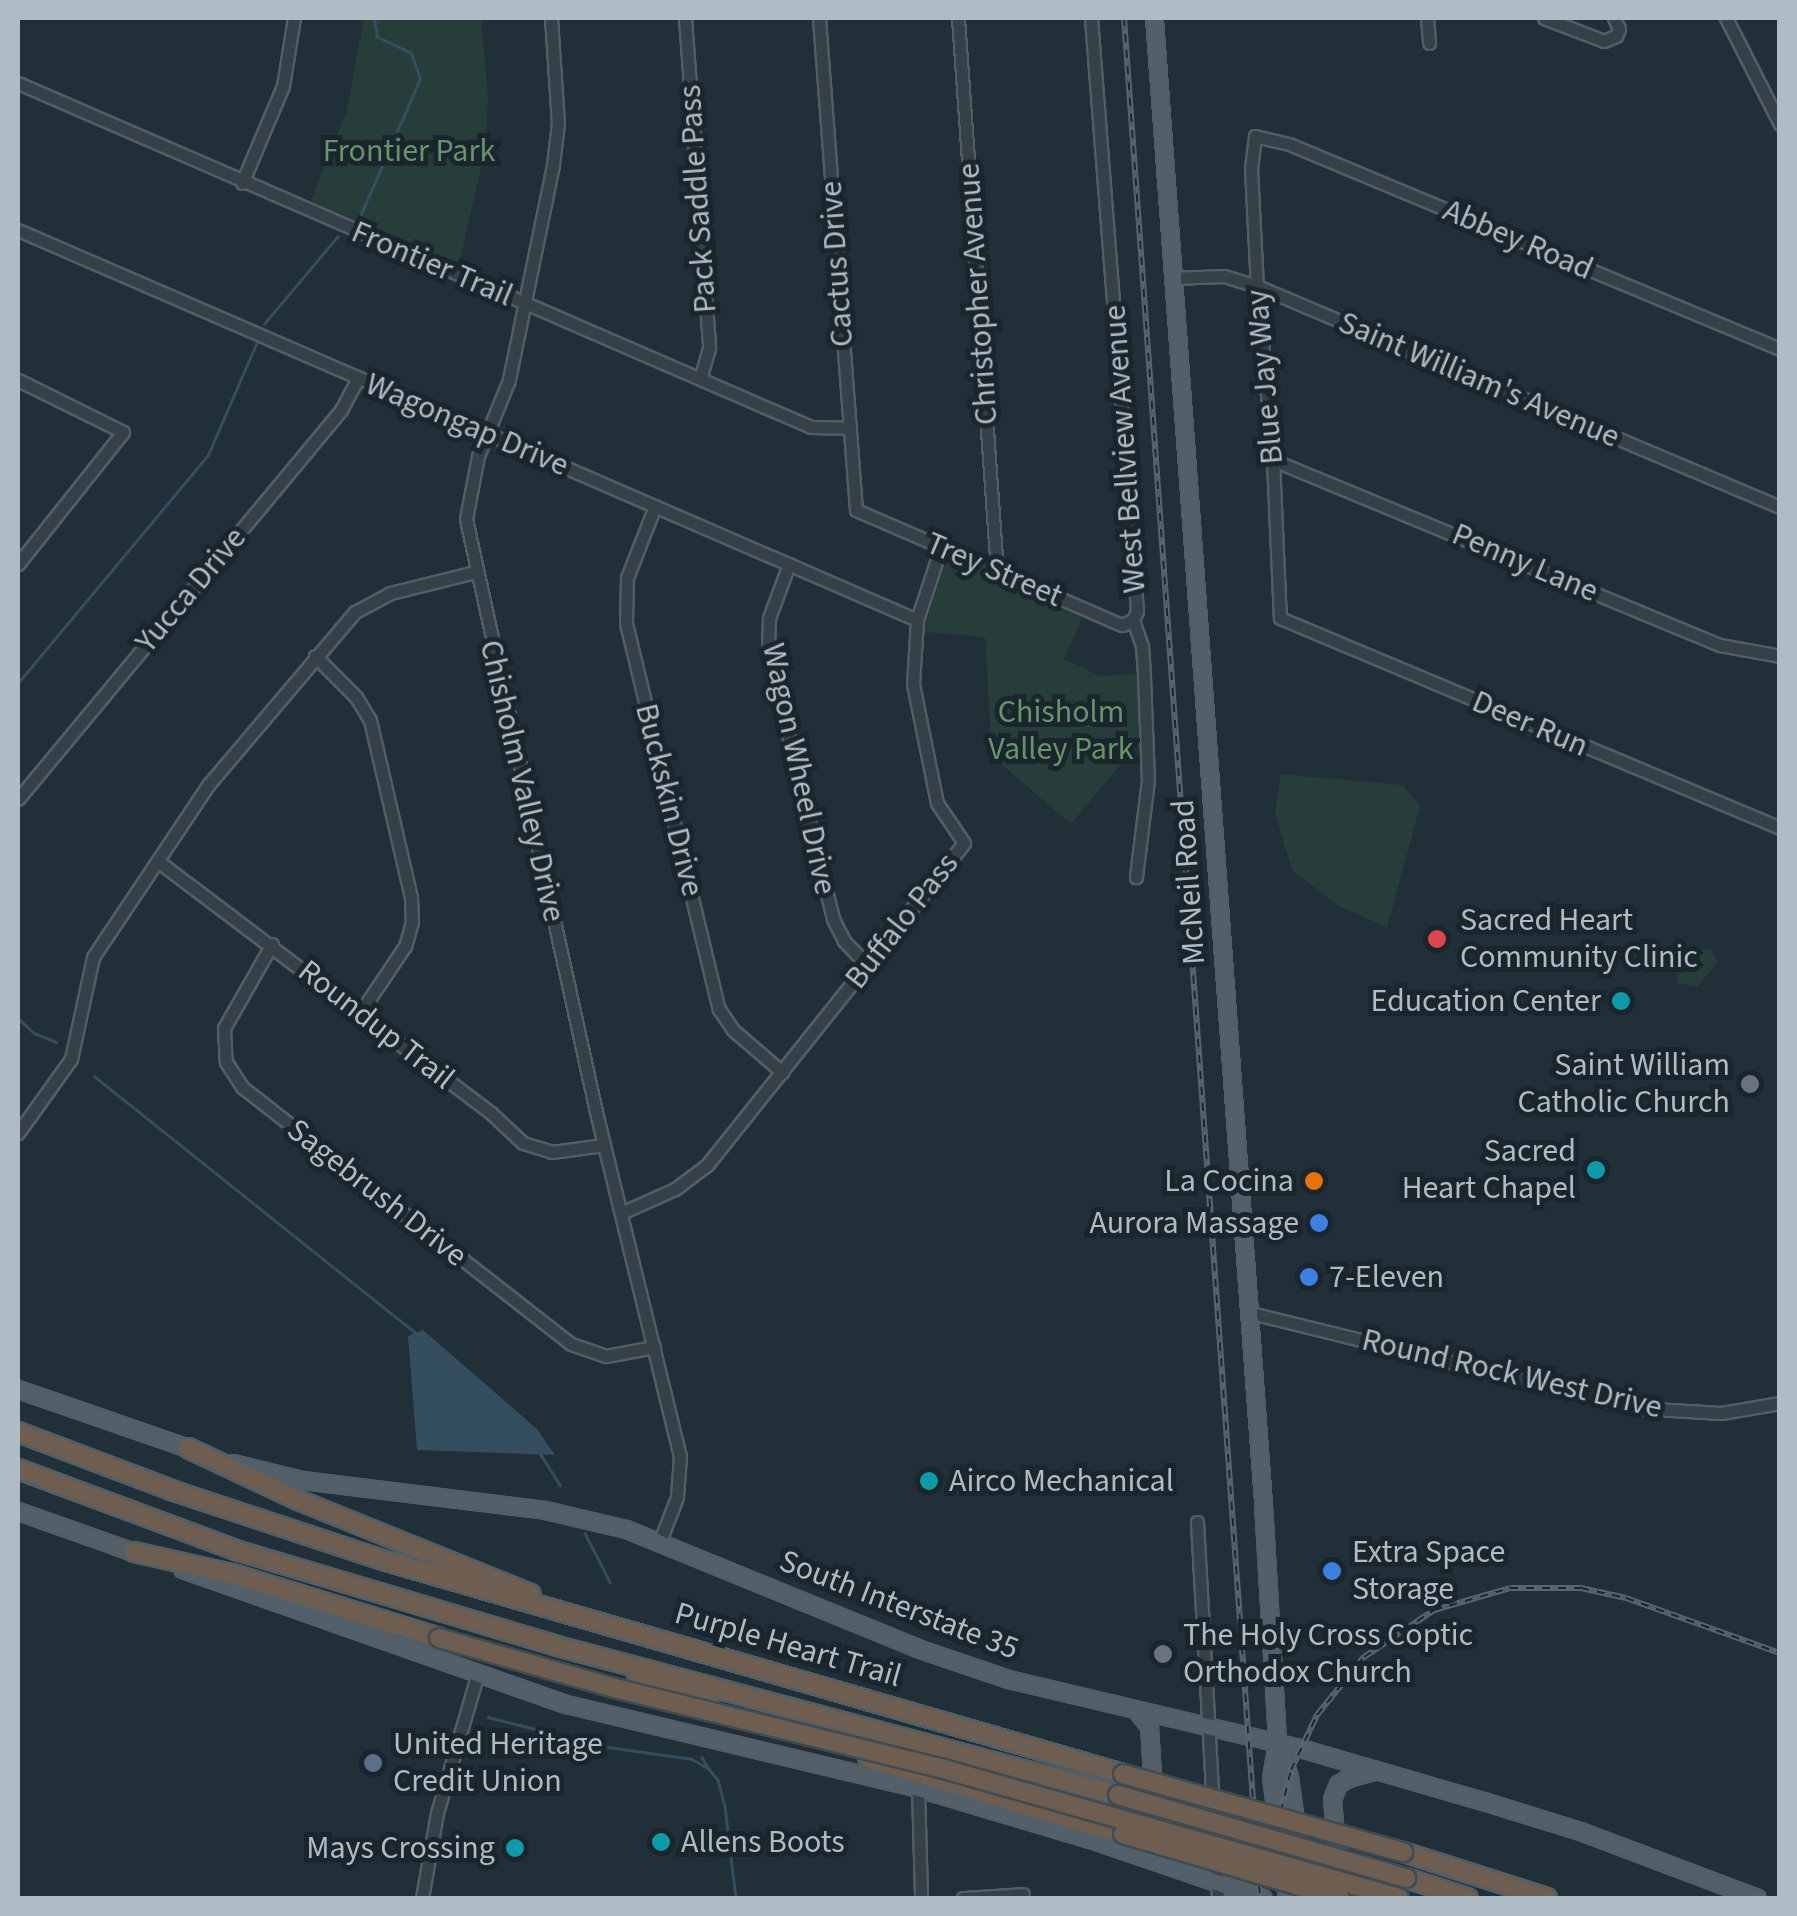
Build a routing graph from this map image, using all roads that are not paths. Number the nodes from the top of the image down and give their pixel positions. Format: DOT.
graph roads {
  1 [pos="294,18"];
  2 [pos="551,18"];
  3 [pos="685,18"];
  4 [pos="819,18"];
  5 [pos="958,18"];
  6 [pos="1094,18"];
  7 [pos="1154,18"];
  8 [pos="1427,18"];
  9 [pos="1544,18"];
  10 [pos="1614,18"];
  11 [pos="1726,18"];
  12 [pos="1428,42"];
  13 [pos="18,83"];
  14 [pos="1780,124"];
  15 [pos="1254,136"];
  16 [pos="242,183"];
  17 [pos="18,230"];
  18 [pos="1172,278"];
  19 [pos="1257,286"];
  20 [pos="523,303"];
  21 [pos="1780,349"];
  22 [pos="358,378"];
  23 [pos="700,379"];
  24 [pos="18,380"];
  25 [pos="850,428"];
  26 [pos="487,434"];
  27 [pos="1273,460"];
  28 [pos="654,506"];
  29 [pos="1780,508"];
  30 [pos="856,510"];
  31 [pos="941,547"];
  32 [pos="18,564"];
  33 [pos="789,564"];
  34 [pos="997,571"];
  35 [pos="475,572"];
  36 [pos="1280,618"];
  37 [pos="918,620"];
  38 [pos="1132,620"];
  39 [pos="316,656"];
  40 [pos="1780,656"];
  41 [pos="18,798"];
  42 [pos="1780,828"];
  43 [pos="159,862"];
  44 [pos="1136,877"];
  45 [pos="272,944"];
  46 [pos="868,966"];
  47 [pos="360,1012"];
  48 [pos="782,1072"];
  49 [pos="18,1133"];
  50 [pos="604,1145"];
  51 [pos="621,1213"];
  52 [pos="1248,1312"];
  53 [pos="654,1348"];
  54 [pos="18,1389"];
  55 [pos="1780,1403"];
  56 [pos="18,1432"];
  57 [pos="188,1448"];
  58 [pos="18,1470"];
  59 [pos="18,1511"];
  60 [pos="1197,1522"];
  61 [pos="660,1541"];
  62 [pos="134,1552"];
  63 [pos="572,1613"];
  64 [pos="557,1646"];
  65 [pos="477,1676"];
  66 [pos="1134,1709"];
  67 [pos="1208,1726"];
  68 [pos="1277,1743"];
  69 [pos="1379,1770"];
  70 [pos="918,1788"];
  71 [pos="1100,1842"];
  72 [pos="1217,1891"];
  73 [pos="1023,1894"];
  74 [pos="422,1898"];
  75 [pos="920,1898"];
  76 [pos="963,1898"];
  77 [pos="1263,1898"];
  78 [pos="1287,1898"];
  79 [pos="1306,1898"];
  80 [pos="1340,1898"];
  81 [pos="1399,1898"];
  82 [pos="1468,1898"];
  83 [pos="1547,1898"];
  84 [pos="1757,1898"];
  1 -- 16 [label="street"];
  2 -- 20 [label="street, Chisholm Valley Drive"];
  3 -- 23 [label="street, Pack Saddle Pass"];
  4 -- 25 [label="street, Cactus Drive"];
  5 -- 34 [label="street, Christopher Avenue"];
  6 -- 38 [label="street, West Bellview Avenue"];
  7 -- 18 [label="main road, McNeil Road"];
  8 -- 12 [label="street"];
  9 -- 10 [label="street"];
  11 -- 14 [label="street"];
  13 -- 16 [label="street, Frontier Trail"];
  15 -- 19 [label="street, Blue Jay Way"];
  15 -- 21 [label="street, Abbey Road"];
  16 -- 20 [label="street, Frontier Trail"];
  17 -- 22 [label="street, Wagongap Drive"];
  18 -- 19 [label="street, Saint William's Avenue"];
  18 -- 52 [label="main road, McNeil Road"];
  19 -- 27 [label="street, Blue Jay Way"];
  19 -- 29 [label="street, Saint William's Avenue"];
  20 -- 23 [label="street, Frontier Trail"];
  20 -- 26 [label="street, Chisholm Valley Drive"];
  22 -- 26 [label="street, Wagongap Drive"];
  22 -- 41 [label="street, Yucca Drive"];
  23 -- 25 [label="street, Frontier Trail"];
  24 -- 32 [label="street"];
  25 -- 30 [label="street, Cactus Drive"];
  26 -- 28 [label="street, Wagongap Drive"];
  26 -- 35 [label="street, Chisholm Valley Drive"];
  27 -- 36 [label="street, Blue Jay Way"];
  27 -- 40 [label="street, Penny Lane"];
  28 -- 33 [label="street, Wagongap Drive"];
  28 -- 48 [label="street, Buckskin Drive"];
  30 -- 31 [label="street, Trey Street"];
  31 -- 34 [label="street, Trey Street"];
  31 -- 37 [label="street, Buffalo Pass"];
  33 -- 37 [label="street, Wagongap Drive"];
  33 -- 46 [label="street, Wagon Wheel Drive"];
  34 -- 38 [label="street, Trey Street"];
  35 -- 39 [label="street"];
  35 -- 50 [label="street, Chisholm Valley Drive"];
  36 -- 42 [label="street, Deer Run"];
  37 -- 46 [label="street, Buffalo Pass"];
  38 -- 44 [label="street, West Bellview Avenue"];
  39 -- 43 [label="street"];
  39 -- 47 [label="street"];
  43 -- 45 [label="street, Roundup Trail"];
  43 -- 49 [label="street"];
  45 -- 47 [label="street, Roundup Trail"];
  45 -- 53 [label="street, Sagebrush Drive"];
  46 -- 48 [label="street, Buffalo Pass"];
  47 -- 50 [label="street, Roundup Trail"];
  48 -- 51 [label="street, Buffalo Pass"];
  50 -- 51 [label="street, Chisholm Valley Drive"];
  51 -- 53 [label="street, Chisholm Valley Drive"];
  52 -- 55 [label="street, Round Rock West Drive"];
  52 -- 68 [label="main road, McNeil Road"];
  53 -- 61 [label="street, Chisholm Valley Drive"];
  54 -- 57 [label="main road, South Interstate 35"];
  56 -- 63 [label="highway, Purple Heart Trail"];
  57 -- 61 [label="main road, South Interstate 35"];
  57 -- 63 [label="highway"];
  58 -- 64 [label="highway, Purple Heart Trail"];
  59 -- 62 [label="main road"];
  60 -- 67 [label="street"];
  61 -- 66 [label="main road, South Interstate 35"];
  62 -- 65 [label="main road"];
  62 -- 81 [label="highway, bridge"];
  63 -- 83 [label="highway, Purple Heart Trail, bridge"];
  64 -- 80 [label="highway, bridge"];
  64 -- 82 [label="highway, Purple Heart Trail, bridge"];
  65 -- 70 [label="main road"];
  65 -- 74 [label="street"];
  66 -- 67 [label="main road, South Interstate 35"];
  66 -- 71 [label="main road"];
  67 -- 68 [label="main road, South Interstate 35"];
  67 -- 72 [label="street"];
  68 -- 69 [label="main road, South Interstate 35"];
  68 -- 78 [label="main road, McNeil Road"];
  68 -- 79 [label="main road, McNeil Road"];
  69 -- 80 [label="main road"];
  69 -- 84 [label="main road, South Interstate 35"];
  70 -- 71 [label="main road"];
  70 -- 75 [label="street"];
  71 -- 72 [label="main road"];
  72 -- 77 [label="main road"];
  73 -- 76 [label="street"];
}
